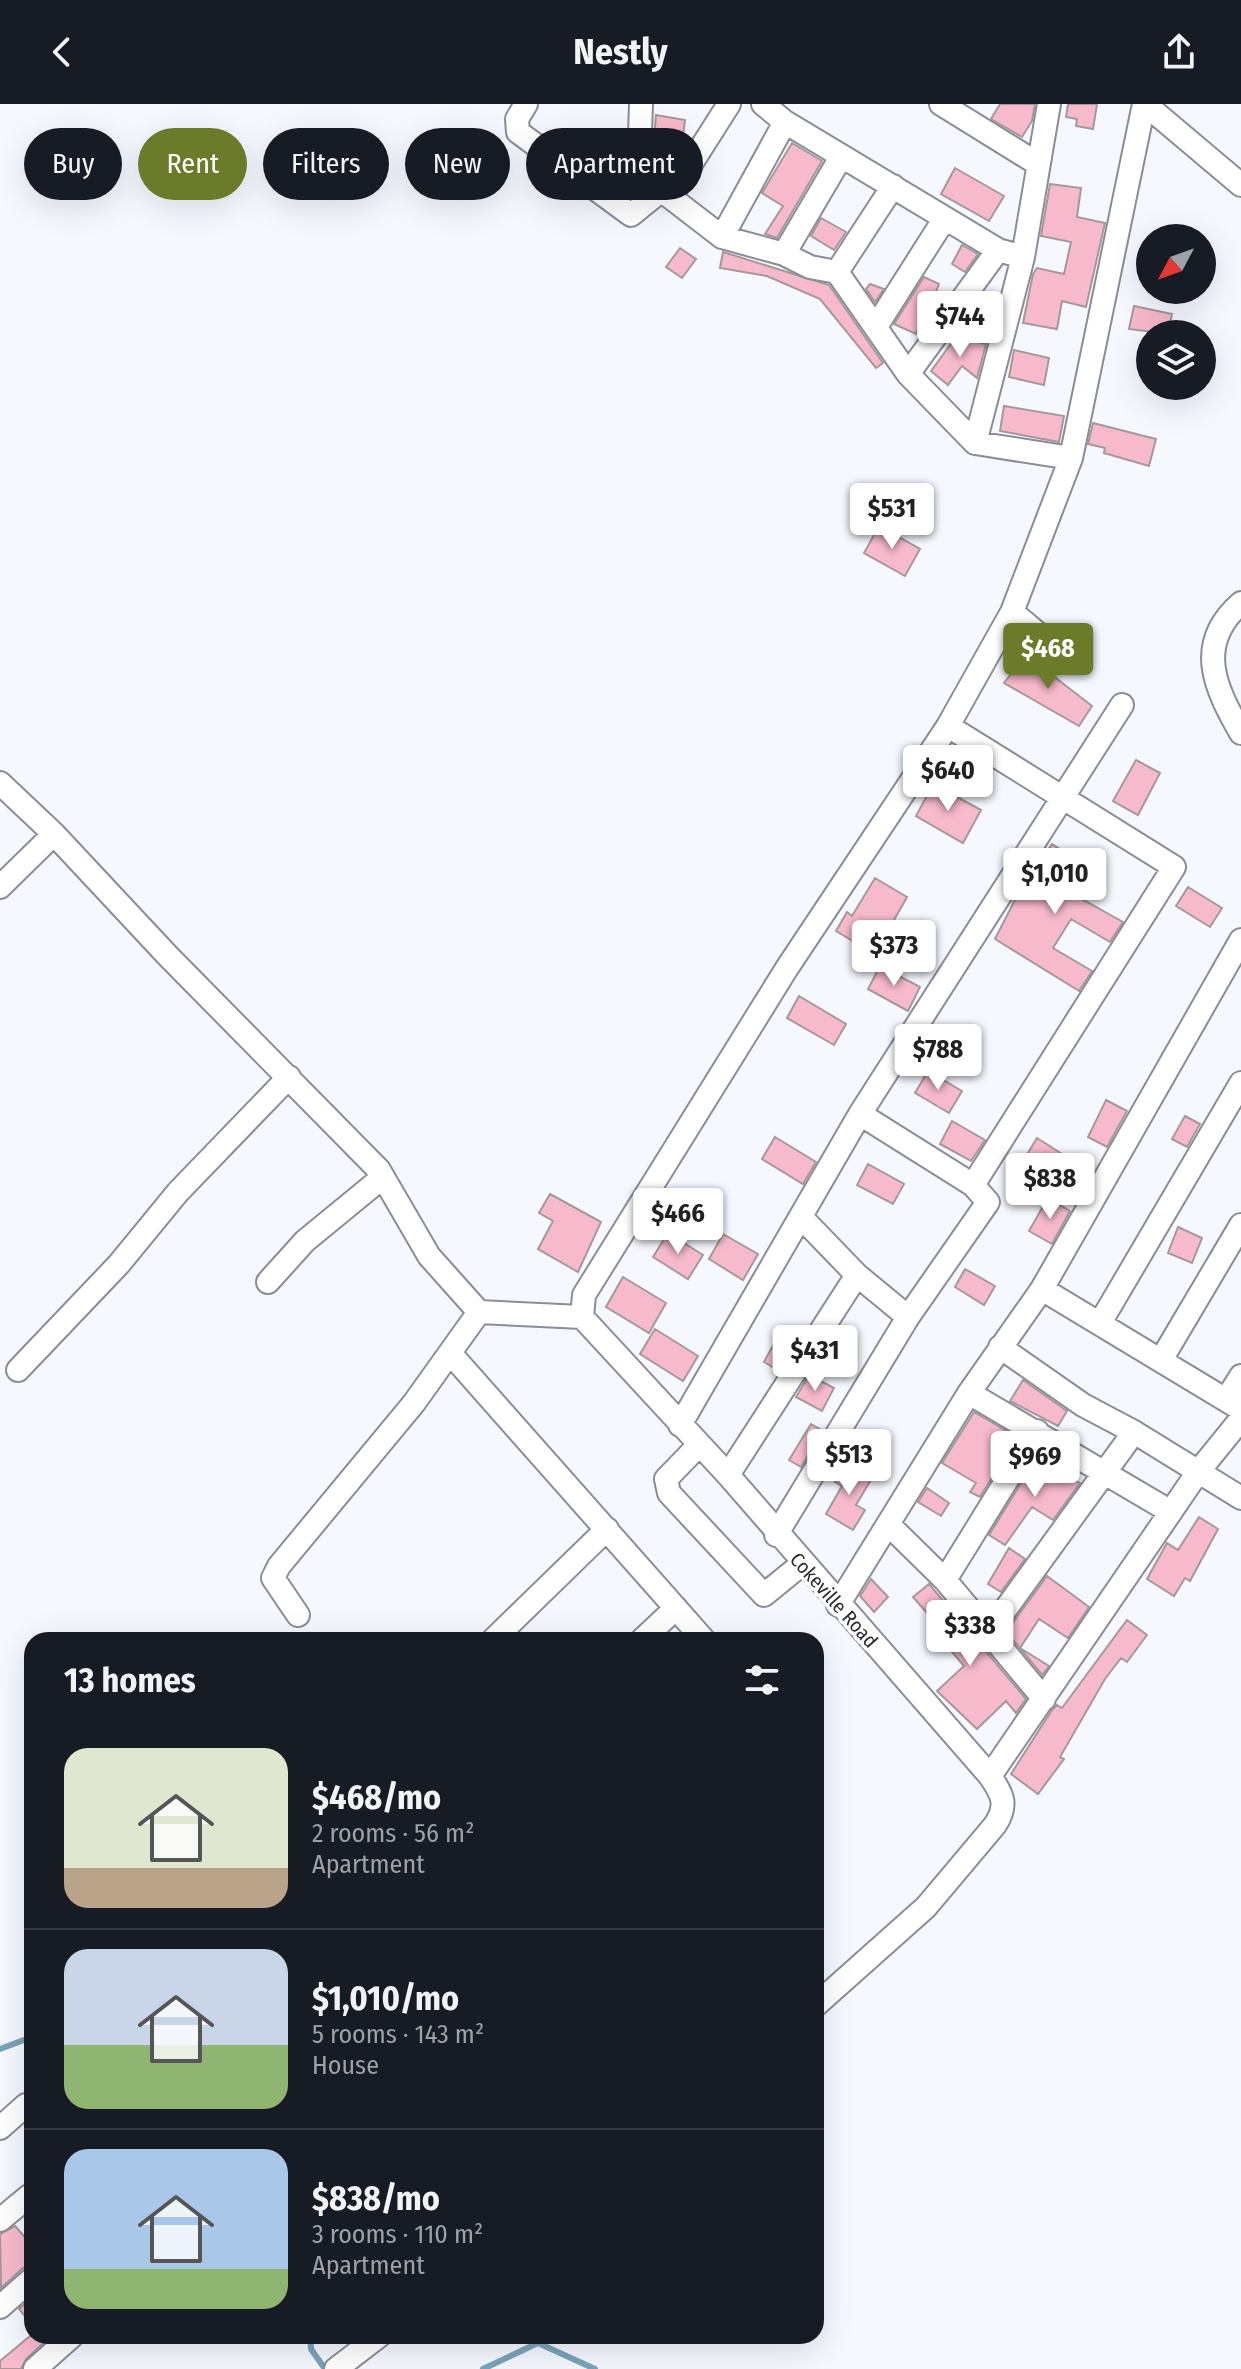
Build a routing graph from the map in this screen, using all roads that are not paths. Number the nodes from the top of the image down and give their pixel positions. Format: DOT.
graph roads {
  1 [pos="526,104"];
  2 [pos="641,104"];
  3 [pos="729,104"];
  4 [pos="763,104"];
  5 [pos="941,104"];
  6 [pos="1049,104"];
  7 [pos="1144,104"];
  8 [pos="785,122"];
  9 [pos="640,128"];
  10 [pos="526,138"];
  11 [pos="703,141"];
  12 [pos="841,157"];
  13 [pos="1038,164"];
  14 [pos="1241,185"];
  15 [pos="893,186"];
  16 [pos="611,200"];
  17 [pos="655,200"];
  18 [pos="675,200"];
  19 [pos="945,218"];
  20 [pos="722,237"];
  21 [pos="998,250"];
  22 [pos="784,254"];
  23 [pos="1023,257"];
  24 [pos="837,272"];
  25 [pos="877,325"];
  26 [pos="908,374"];
  27 [pos="975,443"];
  28 [pos="1071,458"];
  29 [pos="1241,603"];
  30 [pos="1012,612"];
  31 [pos="1061,653"];
  32 [pos="1122,705"];
  33 [pos="1238,718"];
  34 [pos="948,726"];
  35 [pos="0,783"];
  36 [pos="1064,796"];
  37 [pos="54,834"];
  38 [pos="0,887"];
  39 [pos="1241,940"];
  40 [pos="289,1077"];
  41 [pos="1241,1083"];
  42 [pos="860,1114"];
  43 [pos="383,1177"];
  44 [pos="973,1185"];
  45 [pos="801,1217"];
  46 [pos="1241,1225"];
  47 [pos="857,1275"];
  48 [pos="268,1282"];
  49 [pos="1042,1289"];
  50 [pos="479,1312"];
  51 [pos="582,1317"];
  52 [pos="908,1317"];
  53 [pos="1100,1323"];
  54 [pos="1000,1347"];
  55 [pos="450,1353"];
  56 [pos="1161,1360"];
  57 [pos="18,1370"];
  58 [pos="1241,1376"];
  59 [pos="969,1393"];
  60 [pos="1234,1404"];
  61 [pos="1241,1419"];
  62 [pos="680,1425"];
  63 [pos="1037,1431"];
  64 [pos="1134,1432"];
  65 [pos="699,1445"];
  66 [pos="1105,1471"];
  67 [pos="1198,1472"];
  68 [pos="728,1475"];
  69 [pos="1241,1498"];
  70 [pos="1171,1512"];
  71 [pos="888,1524"];
  72 [pos="607,1529"];
  73 [pos="776,1535"];
  74 [pos="802,1564"];
  75 [pos="945,1580"];
  76 [pos="838,1605"];
  77 [pos="676,1608"];
  78 [pos="298,1615"];
  79 [pos="501,1632"];
  80 [pos="650,1632"];
  81 [pos="697,1632"];
  82 [pos="989,1632"];
  83 [pos="1044,1699"];
  84 [pos="990,1776"];
  85 [pos="824,1998"];
  86 [pos="24,2107"];
  87 [pos="0,2128"];
  88 [pos="24,2200"];
  89 [pos="0,2220"];
  90 [pos="24,2286"];
  91 [pos="0,2307"];
  92 [pos="63,2344"];
  93 [pos="368,2344"];
  94 [pos="343,2363"];
  95 [pos="35,2369"];
  1 -- 10 [label="street"];
  2 -- 9 [label="street"];
  3 -- 11 [label="street"];
  4 -- 8 [label="street"];
  5 -- 13 [label="street"];
  6 -- 13 [label="street"];
  7 -- 14 [label="street"];
  7 -- 28 [label="street"];
  8 -- 12 [label="street"];
  8 -- 20 [label="street"];
  12 -- 15 [label="street"];
  12 -- 22 [label="street"];
  13 -- 23 [label="street"];
  15 -- 19 [label="street"];
  15 -- 24 [label="street"];
  16 -- 17 [label="street"];
  18 -- 20 [label="street"];
  19 -- 21 [label="street"];
  19 -- 25 [label="street"];
  20 -- 22 [label="street"];
  21 -- 23 [label="street"];
  21 -- 26 [label="street"];
  22 -- 24 [label="street"];
  23 -- 27 [label="street"];
  24 -- 25 [label="street"];
  25 -- 26 [label="street"];
  26 -- 27 [label="street"];
  27 -- 28 [label="street"];
  28 -- 30 [label="street"];
  29 -- 33 [label="street"];
  30 -- 31 [label="street"];
  30 -- 34 [label="street"];
  32 -- 36 [label="street"];
  34 -- 36 [label="street"];
  34 -- 51 [label="street"];
  35 -- 37 [label="street"];
  36 -- 42 [label="street"];
  36 -- 44 [label="street"];
  37 -- 38 [label="street"];
  37 -- 40 [label="street"];
  39 -- 49 [label="street"];
  40 -- 43 [label="street"];
  40 -- 57 [label="street"];
  41 -- 53 [label="street"];
  42 -- 44 [label="street"];
  42 -- 45 [label="street"];
  43 -- 48 [label="street"];
  43 -- 50 [label="street"];
  44 -- 52 [label="street"];
  45 -- 47 [label="street"];
  45 -- 62 [label="street"];
  46 -- 56 [label="street"];
  47 -- 52 [label="street"];
  47 -- 68 [label="street"];
  49 -- 53 [label="street"];
  49 -- 54 [label="street"];
  50 -- 51 [label="street"];
  50 -- 55 [label="street"];
  51 -- 62 [label="street, Cokeville Road"];
  52 -- 73 [label="street"];
  53 -- 56 [label="street"];
  54 -- 59 [label="street"];
  54 -- 64 [label="street"];
  55 -- 72 [label="street"];
  55 -- 78 [label="street"];
  56 -- 60 [label="street"];
  58 -- 60 [label="street"];
  59 -- 63 [label="street"];
  59 -- 71 [label="street"];
  61 -- 67 [label="street"];
  62 -- 65 [label="street, Cokeville Road"];
  63 -- 66 [label="street"];
  63 -- 75 [label="street"];
  64 -- 66 [label="street"];
  64 -- 67 [label="street"];
  65 -- 68 [label="street, Cokeville Road"];
  65 -- 74 [label="street"];
  66 -- 70 [label="street"];
  66 -- 82 [label="street"];
  67 -- 69 [label="street"];
  67 -- 70 [label="street"];
  68 -- 73 [label="street, Cokeville Road"];
  70 -- 83 [label="street"];
  71 -- 75 [label="street"];
  71 -- 76 [label="street"];
  72 -- 77 [label="street"];
  72 -- 79 [label="street"];
  73 -- 74 [label="street, Cokeville Road"];
  74 -- 76 [label="street, Cokeville Road"];
  75 -- 82 [label="street"];
  76 -- 84 [label="street, Cokeville Road"];
  77 -- 80 [label="street"];
  77 -- 81 [label="street"];
  82 -- 83 [label="street"];
  83 -- 84 [label="street"];
  84 -- 85 [label="street, Cokeville Road"];
  86 -- 87 [label="street"];
  88 -- 89 [label="street"];
  90 -- 91 [label="street"];
  92 -- 95 [label="street"];
  93 -- 94 [label="street"];
}
